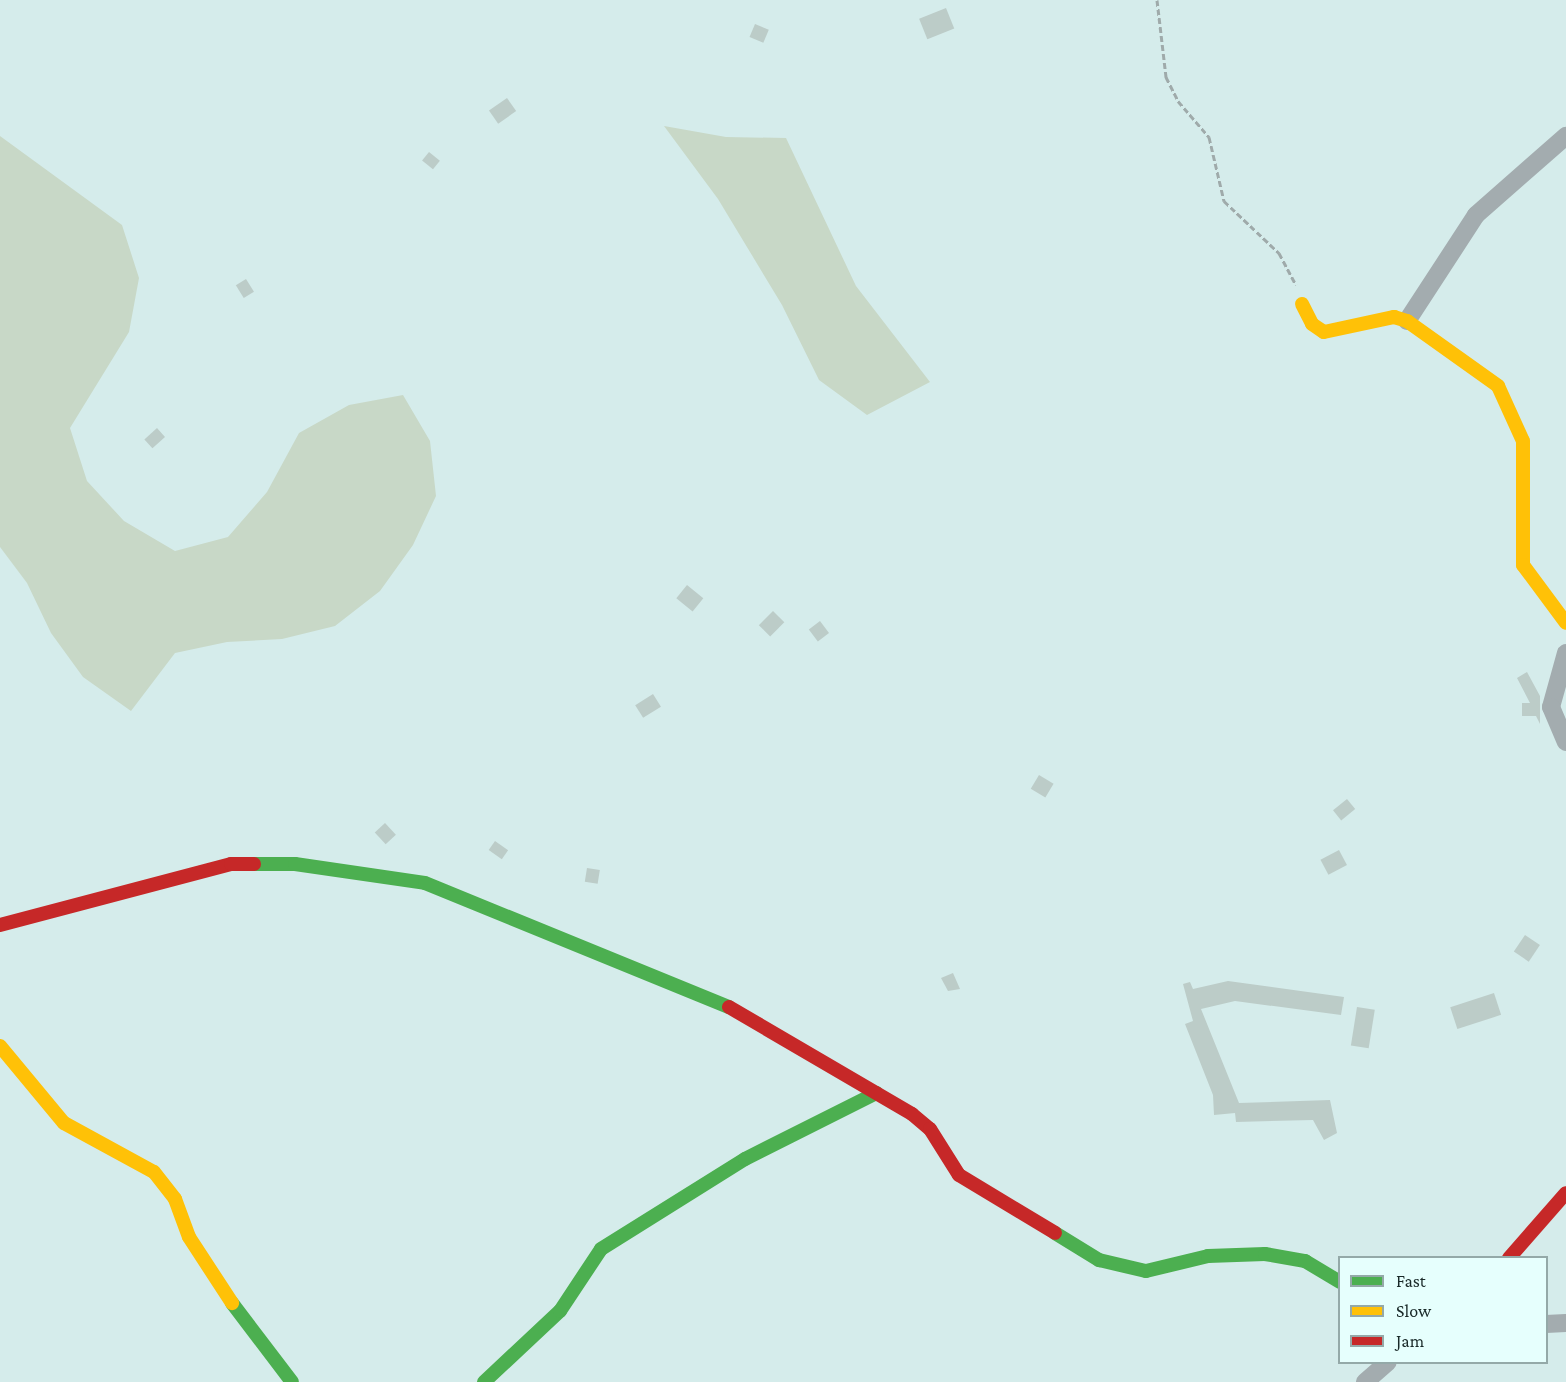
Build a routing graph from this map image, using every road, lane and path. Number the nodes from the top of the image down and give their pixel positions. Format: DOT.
graph roads {
  1 [pos="1157,0"];
  2 [pos="1566,136"];
  3 [pos="1302,304"];
  4 [pos="1407,321"];
  5 [pos="1566,623"];
  6 [pos="1566,653"];
  7 [pos="1566,742"];
  8 [pos="0,925"];
  9 [pos="0,1046"];
  10 [pos="876,1093"];
  11 [pos="1566,1193"];
  12 [pos="1510,1256"];
  13 [pos="1338,1281"];
  14 [pos="1566,1323"];
  15 [pos="1548,1324"];
  16 [pos="1386,1364"];
  17 [pos="292,1382"];
  18 [pos="484,1382"];
  19 [pos="1365,1382"];
  1 -- 3 [label="path"];
  2 -- 4 [label="street"];
  3 -- 4 [label="street"];
  4 -- 5 [label="street"];
  6 -- 7 [label="street"];
  8 -- 10 [label="street"];
  9 -- 17 [label="street"];
  10 -- 13 [label="street"];
  10 -- 18 [label="street"];
  11 -- 12 [label="street"];
  14 -- 15 [label="street"];
  16 -- 19 [label="street"];
}
